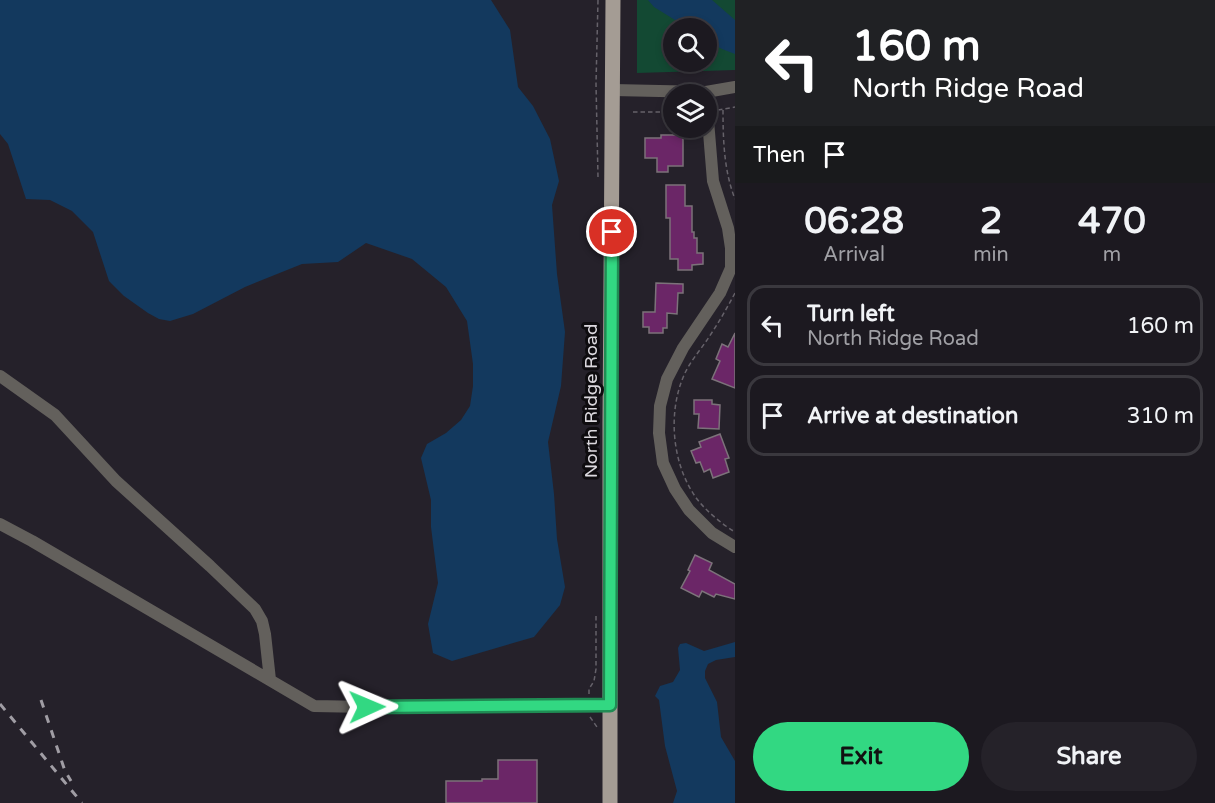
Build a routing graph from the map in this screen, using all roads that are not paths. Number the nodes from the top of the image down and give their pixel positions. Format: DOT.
graph roads {
  1 [pos="613,0"];
  2 [pos="735,87"];
  3 [pos="613,90"];
  4 [pos="717,91"];
  5 [pos="663,92"];
  6 [pos="710,138"];
  7 [pos="0,376"];
  8 [pos="0,524"];
  9 [pos="735,547"];
  10 [pos="270,680"];
  11 [pos="610,705"];
  12 [pos="610,803"];
  1 -- 3 [label="main road, North Ridge Road"];
  2 -- 4 [label="street"];
  3 -- 5 [label="street"];
  3 -- 11 [label="main road, North Ridge Road"];
  6 -- 9 [label="street"];
  7 -- 10 [label="street"];
  8 -- 10 [label="street"];
  10 -- 11 [label="street"];
  11 -- 12 [label="main road, North Ridge Road"];
}
